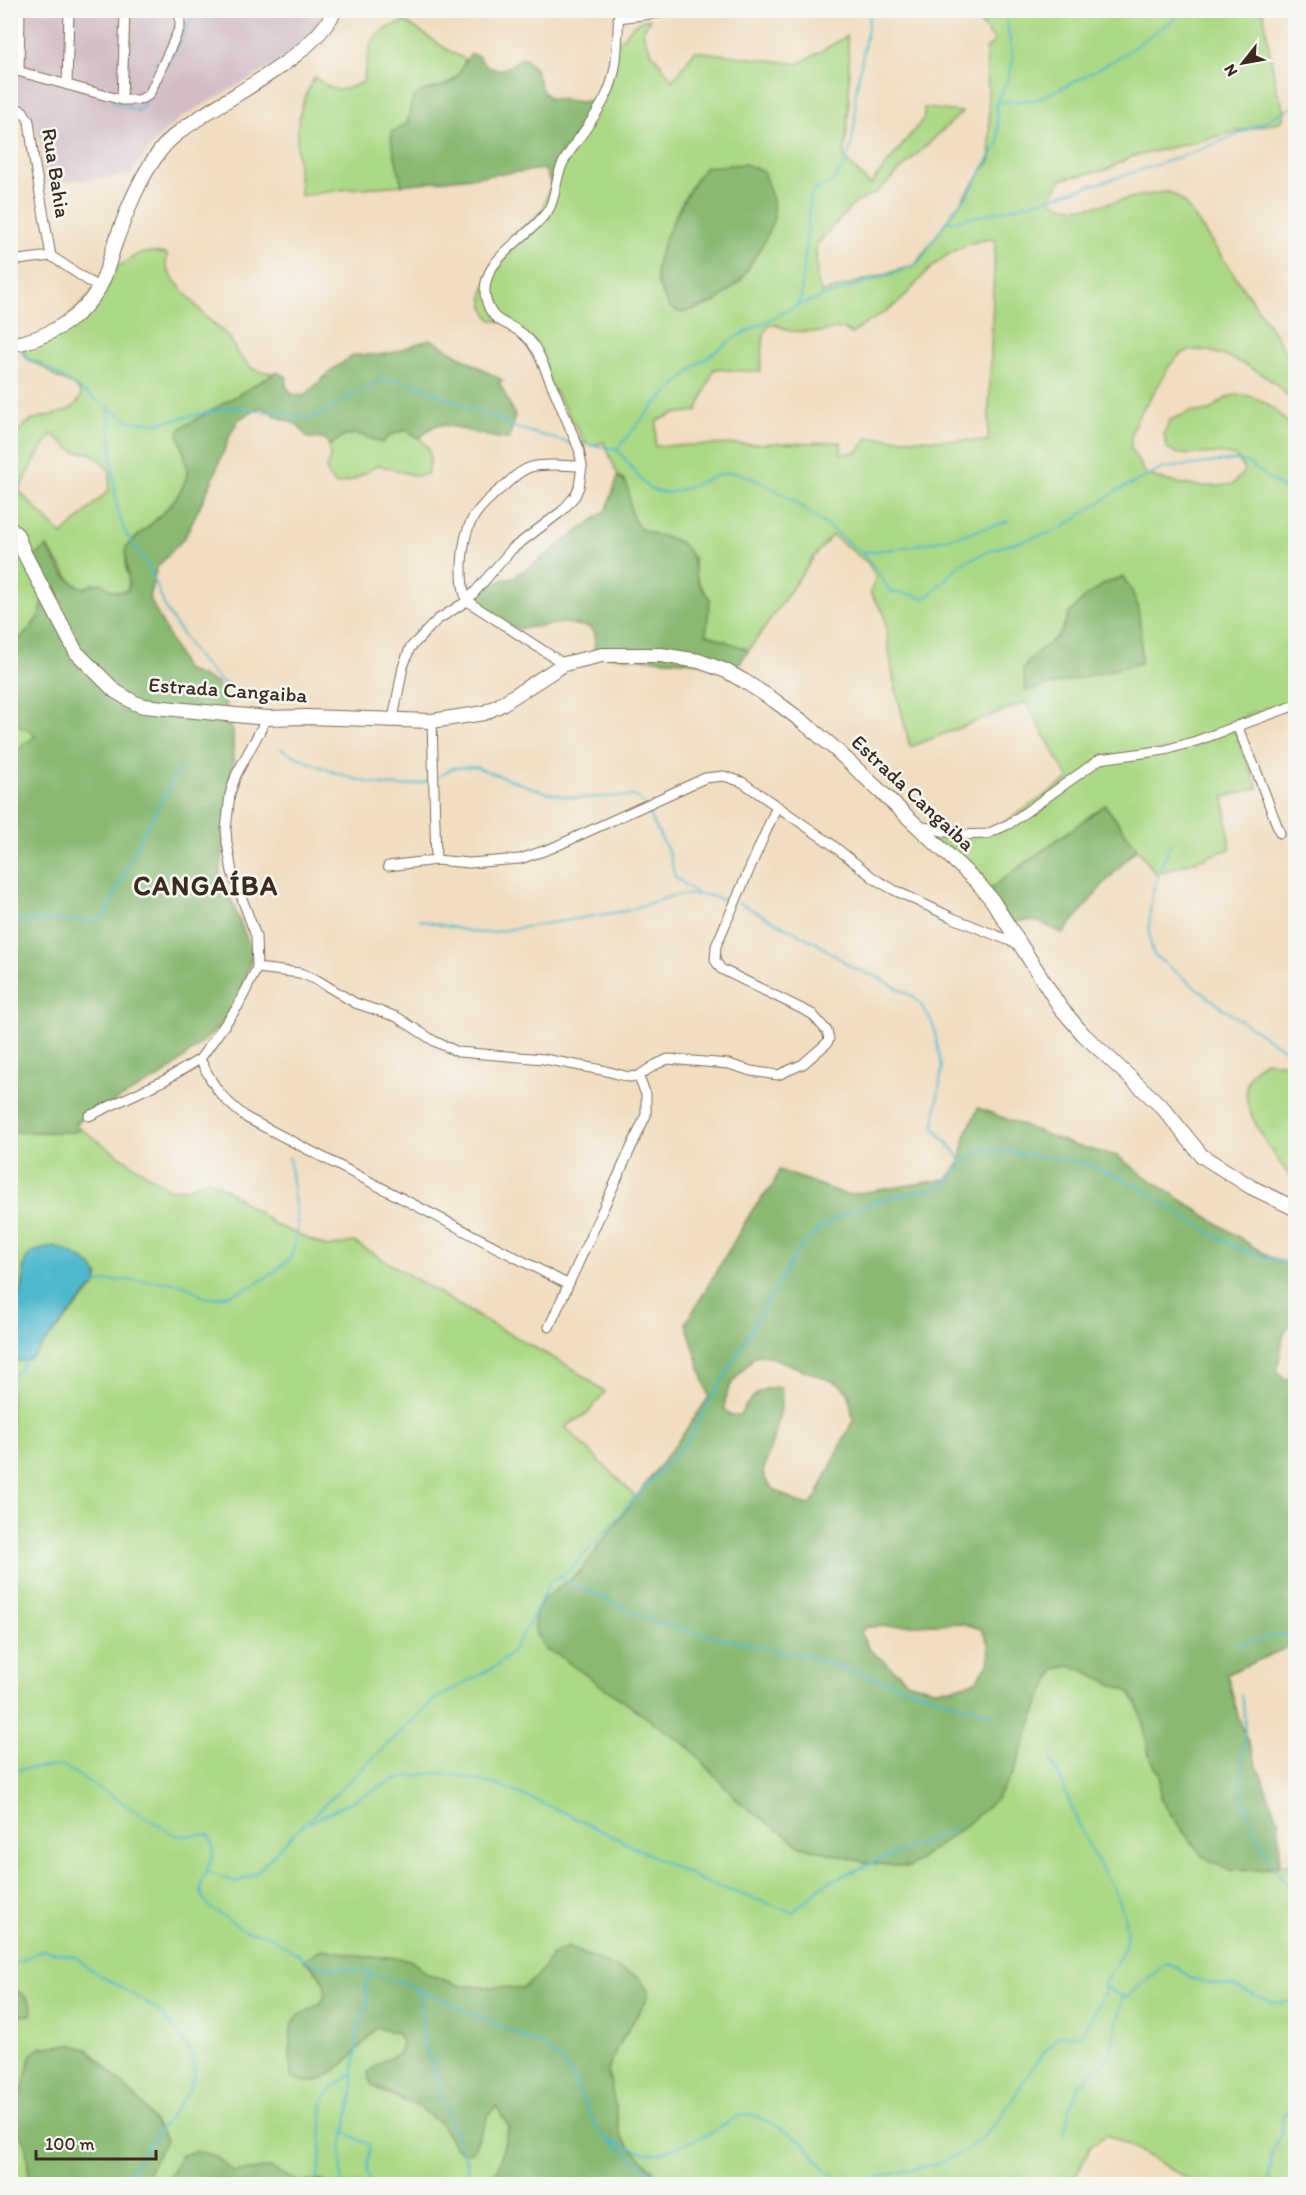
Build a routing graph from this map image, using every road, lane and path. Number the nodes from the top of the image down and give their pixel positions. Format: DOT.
graph roads {
  1 [pos="20,10"];
  2 [pos="69,10"];
  3 [pos="125,10"];
  4 [pos="180,10"];
  5 [pos="335,10"];
  6 [pos="684,10"];
  7 [pos="618,14"];
  8 [pos="15,70"];
  9 [pos="67,85"];
  10 [pos="122,100"];
  11 [pos="10,106"];
  12 [pos="51,256"];
  13 [pos="10,261"];
  14 [pos="99,288"];
  15 [pos="11,342"];
  16 [pos="582,466"];
  17 [pos="10,528"];
  18 [pos="467,602"];
  19 [pos="564,664"];
  20 [pos="1296,705"];
  21 [pos="267,718"];
  22 [pos="393,720"];
  23 [pos="432,721"];
  24 [pos="1237,726"];
  25 [pos="777,806"];
  26 [pos="917,826"];
  27 [pos="1280,833"];
  28 [pos="436,860"];
  29 [pos="388,866"];
  30 [pos="1020,945"];
  31 [pos="257,968"];
  32 [pos="200,1059"];
  33 [pos="638,1076"];
  34 [pos="89,1116"];
  35 [pos="1296,1209"];
  36 [pos="567,1284"];
  37 [pos="549,1327"];
  1 -- 8 [label="street"];
  2 -- 9 [label="street"];
  3 -- 10 [label="street"];
  4 -- 10 [label="street"];
  5 -- 14 [label="street"];
  6 -- 7 [label="street"];
  7 -- 16 [label="street"];
  8 -- 9 [label="street"];
  9 -- 10 [label="street"];
  11 -- 12 [label="street, Rua Bahia"];
  12 -- 13 [label="street"];
  12 -- 14 [label="street"];
  14 -- 15 [label="street"];
  16 -- 18 [label="street"];
  16 -- 18 [label="street"];
  17 -- 21 [label="street, Estrada Cangaiba"];
  18 -- 19 [label="street"];
  18 -- 22 [label="street"];
  19 -- 23 [label="street, Estrada Cangaiba"];
  19 -- 26 [label="street, Estrada Cangaiba"];
  20 -- 24 [label="street"];
  21 -- 22 [label="street, Estrada Cangaiba"];
  21 -- 31 [label="street"];
  22 -- 23 [label="street, Estrada Cangaiba"];
  23 -- 28 [label="street"];
  24 -- 26 [label="street"];
  24 -- 27 [label="street"];
  25 -- 28 [label="street"];
  25 -- 30 [label="street"];
  25 -- 33 [label="street"];
  26 -- 30 [label="street, Estrada Cangaiba"];
  28 -- 29 [label="street"];
  30 -- 35 [label="street, Estrada Cangaiba"];
  31 -- 32 [label="street"];
  31 -- 33 [label="street"];
  32 -- 34 [label="street"];
  32 -- 36 [label="street"];
  33 -- 36 [label="street"];
  36 -- 37 [label="street"];
}
